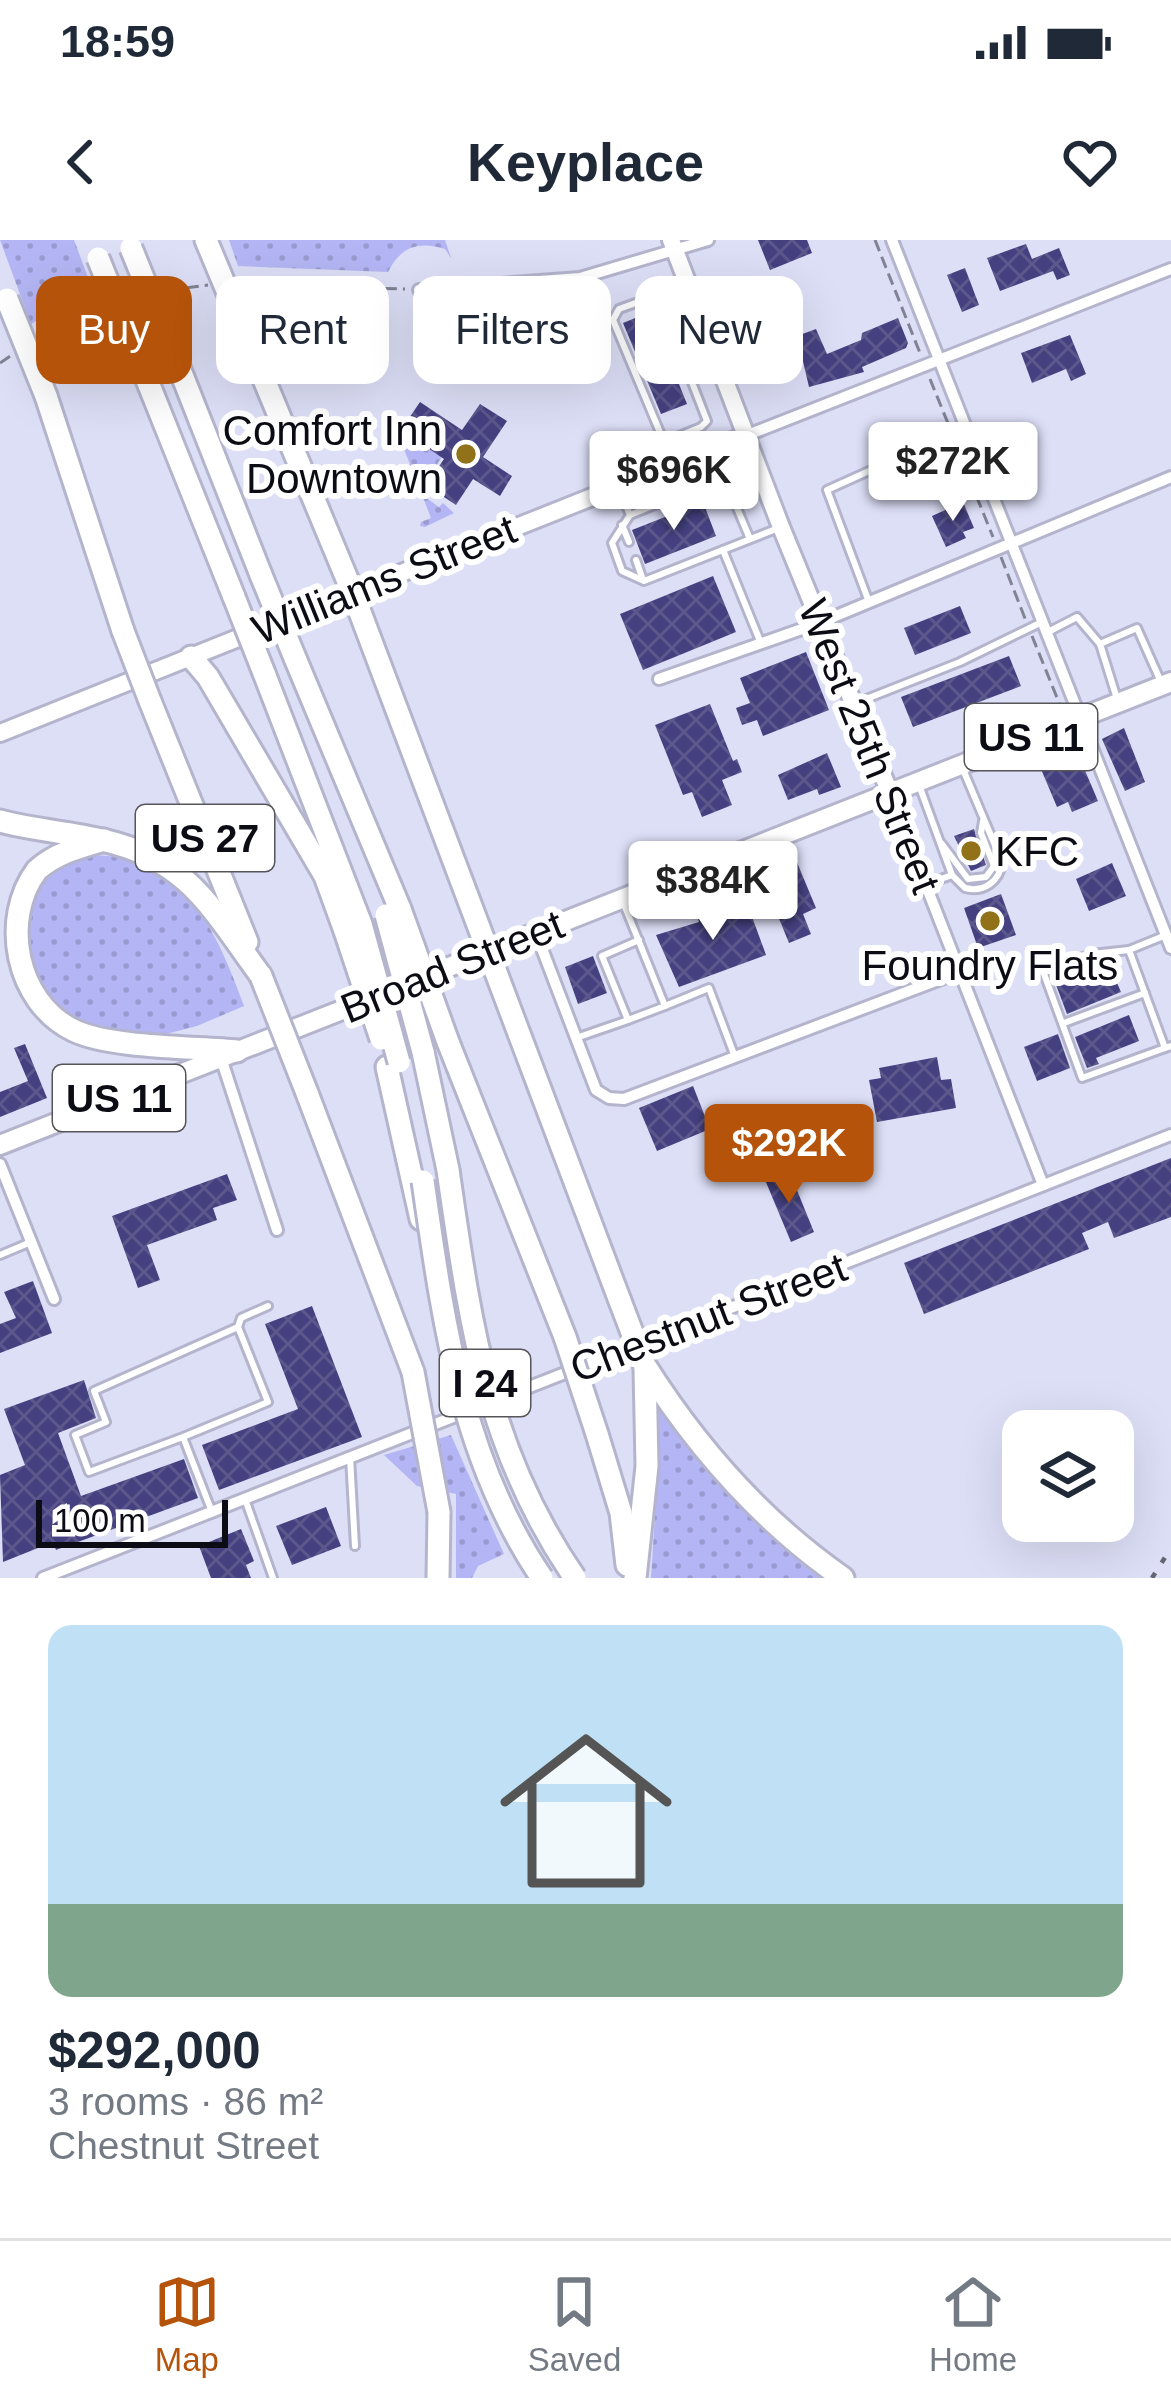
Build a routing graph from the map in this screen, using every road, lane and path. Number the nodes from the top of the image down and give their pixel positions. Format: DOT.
graph roads {
  1 [pos="206,240"];
  2 [pos="708,240"];
  3 [pos="875,240"];
  4 [pos="892,240"];
  5 [pos="129,244"];
  6 [pos="673,246"];
  7 [pos="94,249"];
  8 [pos="1171,269"];
  9 [pos="221,276"];
  10 [pos="586,276"];
  11 [pos="4,290"];
  12 [pos="19,351"];
  13 [pos="940,361"];
  14 [pos="0,363"];
  15 [pos="925,367"];
  16 [pos="266,384"];
  17 [pos="745,436"];
  18 [pos="664,442"];
  19 [pos="975,448"];
  20 [pos="960,454"];
  21 [pos="949,459"];
  22 [pos="678,462"];
  23 [pos="1171,477"];
  24 [pos="618,485"];
  25 [pos="689,491"];
  26 [pos="962,495"];
  27 [pos="630,515"];
  28 [pos="622,525"];
  29 [pos="781,527"];
  30 [pos="750,539"];
  31 [pos="628,542"];
  32 [pos="1012,542"];
  33 [pos="997,548"];
  34 [pos="723,550"];
  35 [pos="636,560"];
  36 [pos="644,581"];
  37 [pos="352,592"];
  38 [pos="869,602"];
  39 [pos="819,623"];
  40 [pos="1046,626"];
  41 [pos="1029,628"];
  42 [pos="761,643"];
  43 [pos="1100,644"];
  44 [pos="191,657"];
  45 [pos="658,679"];
  46 [pos="1167,684"];
  47 [pos="1119,703"];
  48 [pos="853,704"];
  49 [pos="1074,720"];
  50 [pos="0,733"];
  51 [pos="961,765"];
  52 [pos="918,782"];
  53 [pos="890,793"];
  54 [pos="0,820"];
  55 [pos="983,820"];
  56 [pos="104,840"];
  57 [pos="940,842"];
  58 [pos="952,875"];
  59 [pos="927,884"];
  60 [pos="1171,896"];
  61 [pos="622,899"];
  62 [pos="1154,903"];
  63 [pos="393,912"];
  64 [pos="353,928"];
  65 [pos="536,933"];
  66 [pos="1166,935"];
  67 [pos="639,940"];
  68 [pos="1171,949"];
  69 [pos="1129,950"];
  70 [pos="486,953"];
  71 [pos="962,970"];
  72 [pos="261,976"];
  73 [pos="1145,993"];
  74 [pos="665,1006"];
  75 [pos="628,1020"];
  76 [pos="1062,1024"];
  77 [pos="576,1038"];
  78 [pos="1168,1047"];
  79 [pos="229,1054"];
  80 [pos="734,1057"];
  81 [pos="1171,1135"];
  82 [pos="0,1145"];
  83 [pos="0,1164"];
  84 [pos="1043,1186"];
  85 [pos="277,1230"];
  86 [pos="31,1242"];
  87 [pos="0,1256"];
  88 [pos="54,1299"];
  89 [pos="268,1306"];
  90 [pos="238,1327"];
  91 [pos="644,1364"];
  92 [pos="184,1437"];
  93 [pos="350,1457"];
  94 [pos="244,1499"];
  95 [pos="212,1512"];
  96 [pos="355,1546"];
  97 [pos="60,1575"];
  98 [pos="43,1578"];
  99 [pos="272,1578"];
  100 [pos="438,1578"];
  101 [pos="542,1578"];
  102 [pos="574,1578"];
  103 [pos="631,1578"];
  104 [pos="843,1578"];
  1 -- 9 [label="highway"];
  2 -- 6 [label="street"];
  3 -- 15 [label="path"];
  4 -- 13 [label="street"];
  5 -- 63 [label="highway, bridge"];
  6 -- 10 [label="street"];
  6 -- 17 [label="street, West 25th Street"];
  7 -- 64 [label="highway, I 24, bridge"];
  8 -- 13 [label="street, Williams Street"];
  11 -- 72 [label="highway, US 27, bridge"];
  12 -- 14 [label="path"];
  13 -- 15 [label="street, Williams Street"];
  13 -- 19 [label="street"];
  15 -- 17 [label="street, Williams Street"];
  15 -- 20 [label="path"];
  16 -- 37 [label="highway"];
  17 -- 22 [label="street, Williams Street"];
  17 -- 29 [label="street, West 25th Street"];
  18 -- 18 [label="lane"];
  18 -- 22 [label="lane"];
  19 -- 20 [label="lane"];
  19 -- 32 [label="street"];
  20 -- 21 [label="lane"];
  20 -- 33 [label="path"];
  21 -- 26 [label="lane"];
  21 -- 38 [label="lane"];
  22 -- 24 [label="street, Williams Street"];
  22 -- 25 [label="lane"];
  23 -- 32 [label="street"];
  24 -- 27 [label="lane"];
  24 -- 37 [label="street, Williams Street"];
  25 -- 27 [label="lane"];
  25 -- 30 [label="lane"];
  27 -- 28 [label="lane"];
  28 -- 31 [label="lane"];
  28 -- 36 [label="lane"];
  29 -- 30 [label="lane"];
  29 -- 39 [label="street, West 25th Street"];
  30 -- 34 [label="lane"];
  32 -- 33 [label="street"];
  32 -- 40 [label="street"];
  33 -- 38 [label="street"];
  33 -- 41 [label="path"];
  34 -- 36 [label="lane"];
  34 -- 42 [label="lane"];
  35 -- 36 [label="lane"];
  37 -- 44 [label="street, Williams Street"];
  37 -- 70 [label="highway"];
  38 -- 39 [label="street"];
  39 -- 42 [label="street"];
  39 -- 48 [label="street, West 25th Street"];
  40 -- 41 [label="lane"];
  40 -- 43 [label="lane"];
  40 -- 49 [label="street"];
  41 -- 48 [label="lane"];
  41 -- 49 [label="path"];
  42 -- 45 [label="street"];
  43 -- 46 [label="lane"];
  43 -- 47 [label="lane"];
  44 -- 50 [label="street, Williams Street"];
  44 -- 64 [label="highway"];
  46 -- 47 [label="main road, Broad Street / US 11"];
  47 -- 49 [label="main road, Broad Street / US 11"];
  48 -- 53 [label="street, West 25th Street"];
  49 -- 51 [label="main road, Broad Street / US 11"];
  49 -- 62 [label="street"];
  51 -- 52 [label="main road, Broad Street / US 11"];
  51 -- 55 [label="lane"];
  52 -- 53 [label="main road, Broad Street / US 11"];
  52 -- 57 [label="lane"];
  53 -- 59 [label="street, West 25th Street"];
  53 -- 61 [label="main road, Broad Street / US 11"];
  54 -- 56 [label="highway"];
  55 -- 57 [label="lane"];
  55 -- 58 [label="lane"];
  56 -- 72 [label="highway"];
  56 -- 79 [label="highway"];
  57 -- 58 [label="lane"];
  58 -- 59 [label="lane"];
  59 -- 71 [label="street, West 25th Street"];
  60 -- 62 [label="street"];
  61 -- 65 [label="main road, Broad Street / US 11"];
  61 -- 67 [label="lane"];
  62 -- 66 [label="street"];
  63 -- 102 [label="highway, I 24, bridge"];
  63 -- 103 [label="highway, bridge"];
  64 -- 101 [label="highway, I 24, bridge"];
  65 -- 70 [label="main road, Broad Street / US 11"];
  65 -- 77 [label="street"];
  66 -- 68 [label="street"];
  66 -- 69 [label="lane"];
  67 -- 74 [label="lane"];
  67 -- 75 [label="lane"];
  69 -- 73 [label="lane"];
  69 -- 76 [label="lane"];
  70 -- 79 [label="main road, Broad Street / US 11"];
  70 -- 91 [label="highway, bridge"];
  71 -- 80 [label="street"];
  71 -- 84 [label="street, West 25th Street"];
  72 -- 100 [label="highway, US 27, bridge"];
  73 -- 76 [label="lane"];
  73 -- 78 [label="lane"];
  74 -- 75 [label="lane"];
  74 -- 80 [label="lane"];
  75 -- 77 [label="lane"];
  76 -- 78 [label="lane"];
  77 -- 80 [label="street"];
  79 -- 82 [label="main road, Broad Street / US 11"];
  79 -- 85 [label="street"];
  81 -- 84 [label="street, Chestnut Street"];
  83 -- 86 [label="street"];
  84 -- 93 [label="street, Chestnut Street"];
  86 -- 87 [label="lane"];
  86 -- 88 [label="street"];
  89 -- 90 [label="lane"];
  90 -- 92 [label="lane"];
  90 -- 92 [label="lane"];
  91 -- 103 [label="highway"];
  91 -- 104 [label="highway"];
  92 -- 95 [label="lane"];
  93 -- 94 [label="street, Chestnut Street"];
  93 -- 96 [label="lane"];
  94 -- 95 [label="street, Chestnut Street"];
  94 -- 99 [label="lane"];
  95 -- 97 [label="street, Chestnut Street"];
  97 -- 98 [label="street, Chestnut Street"];
}
